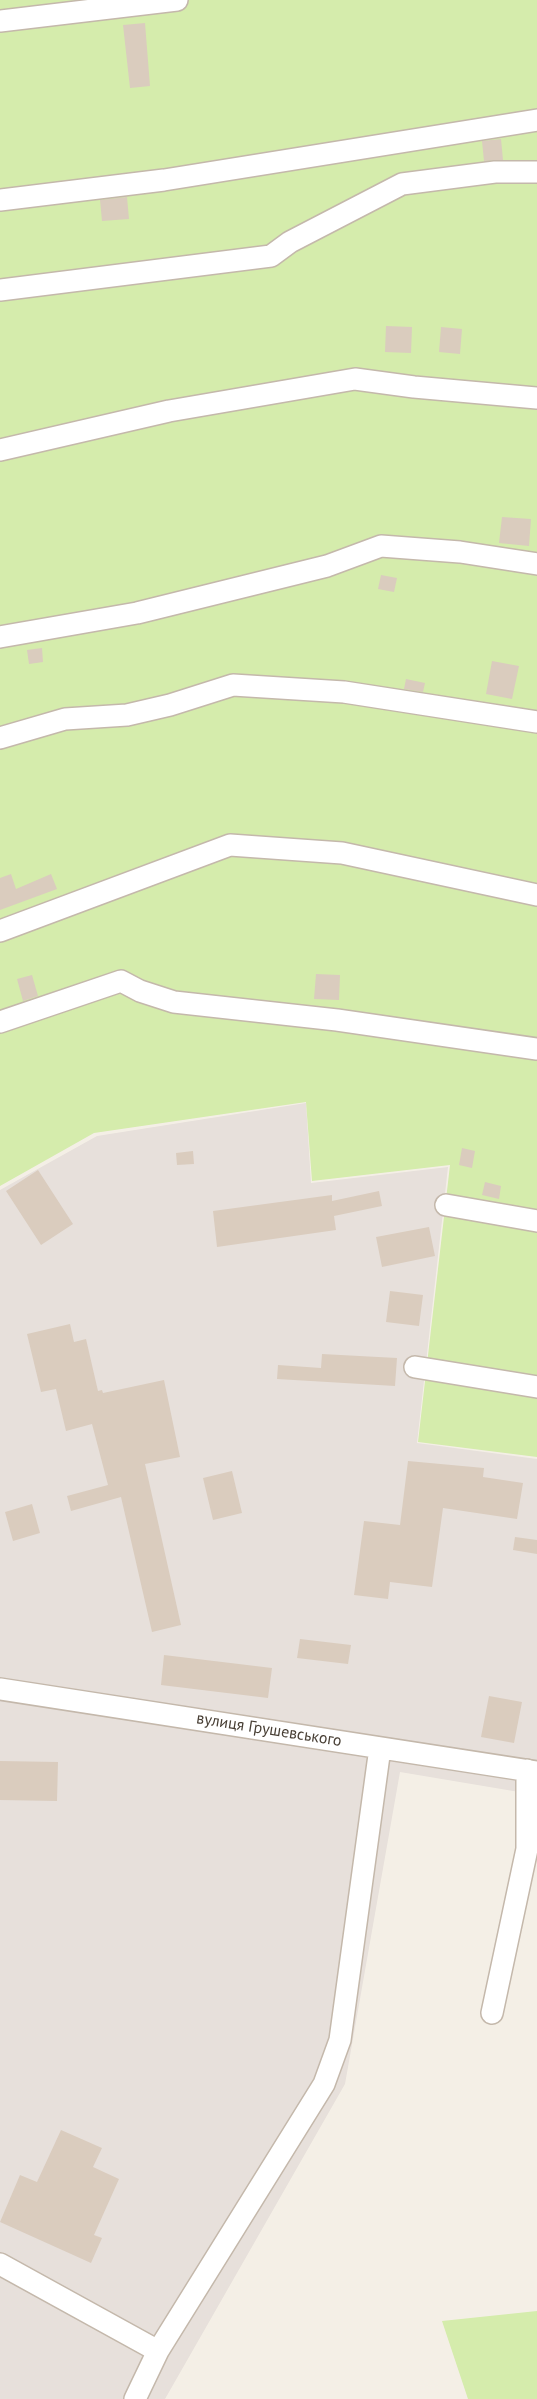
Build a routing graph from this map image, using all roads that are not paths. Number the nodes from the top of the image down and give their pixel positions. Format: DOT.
graph roads {
  1 [pos="177,0"];
  2 [pos="0,21"];
  3 [pos="537,120"];
  4 [pos="537,172"];
  5 [pos="0,200"];
  6 [pos="0,290"];
  7 [pos="537,398"];
  8 [pos="0,450"];
  9 [pos="537,564"];
  10 [pos="0,637"];
  11 [pos="537,722"];
  12 [pos="0,738"];
  13 [pos="537,895"];
  14 [pos="0,932"];
  15 [pos="0,1022"];
  16 [pos="537,1049"];
  17 [pos="446,1205"];
  18 [pos="537,1221"];
  19 [pos="415,1367"];
  20 [pos="537,1386"];
  21 [pos="0,1689"];
  22 [pos="380,1748"];
  23 [pos="532,1771"];
  24 [pos="492,2012"];
  25 [pos="0,2264"];
  26 [pos="158,2351"];
  27 [pos="135,2399"];
  1 -- 2 [label="street"];
  3 -- 5 [label="street"];
  4 -- 6 [label="street"];
  7 -- 8 [label="street"];
  9 -- 10 [label="street"];
  11 -- 12 [label="street"];
  13 -- 14 [label="street"];
  15 -- 16 [label="street"];
  17 -- 18 [label="street"];
  19 -- 20 [label="street"];
  21 -- 22 [label="street, вулиця Грушевського"];
  22 -- 23 [label="street, вулиця Грушевського"];
  22 -- 26 [label="street"];
  23 -- 24 [label="street"];
  25 -- 26 [label="street"];
  26 -- 27 [label="street"];
}
